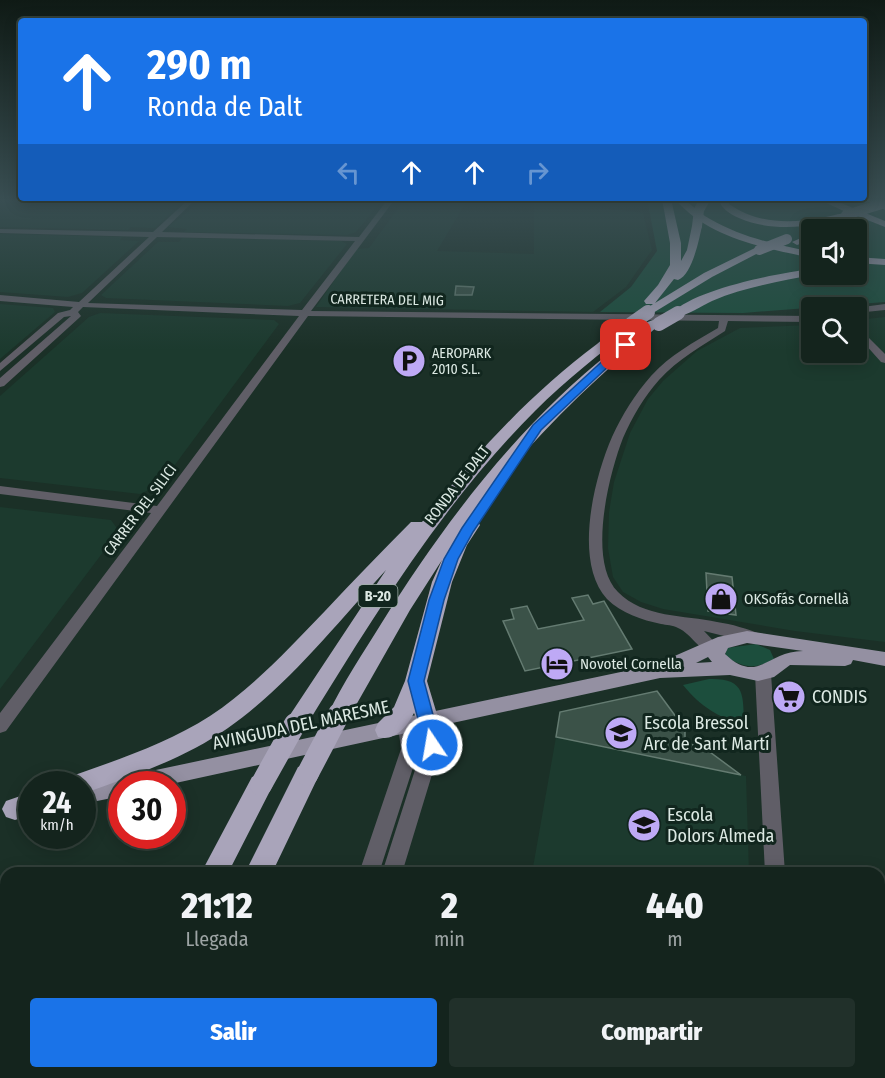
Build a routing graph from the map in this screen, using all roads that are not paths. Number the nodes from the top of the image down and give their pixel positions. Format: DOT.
graph roads {
  1 [pos="139,249"];
  2 [pos="353,249"];
  3 [pos="676,249"];
  4 [pos="691,249"];
  5 [pos="751,249"];
  6 [pos="777,249"];
  7 [pos="779,249"];
  8 [pos="801,253"];
  9 [pos="867,261"];
  10 [pos="885,262"];
  11 [pos="867,269"];
  12 [pos="885,269"];
  13 [pos="801,274"];
  14 [pos="0,298"];
  15 [pos="76,308"];
  16 [pos="885,309"];
  17 [pos="674,312"];
  18 [pos="867,312"];
  19 [pos="305,313"];
  20 [pos="649,315"];
  21 [pos="801,317"];
  22 [pos="724,319"];
  23 [pos="867,340"];
  24 [pos="885,360"];
  25 [pos="0,368"];
  26 [pos="0,384"];
  27 [pos="537,427"];
  28 [pos="468,473"];
  29 [pos="0,490"];
  30 [pos="160,510"];
  31 [pos="682,623"];
  32 [pos="761,639"];
  33 [pos="715,649"];
  34 [pos="885,659"];
  35 [pos="780,660"];
  36 [pos="733,668"];
  37 [pos="656,672"];
  38 [pos="763,674"];
  39 [pos="416,681"];
  40 [pos="428,721"];
  41 [pos="0,726"];
  42 [pos="396,728"];
  43 [pos="186,773"];
  44 [pos="96,779"];
  45 [pos="217,867"];
  46 [pos="261,867"];
  47 [pos="371,867"];
  48 [pos="394,867"];
  49 [pos="775,867"];
  1 -- 15 [label="street"];
  2 -- 19 [label="street, CARRER DEL SILICI"];
  3 -- 20 [label="highway"];
  4 -- 20 [label="highway, bridge"];
  5 -- 20 [label="highway, B-20"];
  6 -- 8 [label="highway"];
  7 -- 17 [label="highway, B-20"];
  9 -- 10 [label="highway"];
  11 -- 12 [label="highway"];
  13 -- 17 [label="highway"];
  14 -- 15 [label="street, CARRETERA DEL MIG"];
  15 -- 19 [label="street, CARRETERA DEL MIG"];
  15 -- 25 [label="street"];
  15 -- 26 [label="street"];
  16 -- 18 [label="street"];
  17 -- 20 [label="highway, bridge"];
  19 -- 22 [label="street, CARRETERA DEL MIG"];
  19 -- 30 [label="street, CARRER DEL SILICI"];
  20 -- 27 [label="highway, RONDA DE DALT / B-20"];
  20 -- 28 [label="highway, RONDA DE DALT / B-20, bridge"];
  21 -- 22 [label="street, CARRETERA DEL MIG"];
  22 -- 31 [label="street"];
  23 -- 24 [label="street"];
  27 -- 39 [label="highway"];
  27 -- 46 [label="highway, RONDA DE DALT / B-20, bridge"];
  28 -- 44 [label="highway"];
  28 -- 45 [label="highway, RONDA DE DALT / B-20, bridge"];
  29 -- 30 [label="street"];
  30 -- 41 [label="street, CARRER DEL SILICI"];
  31 -- 32 [label="street"];
  31 -- 33 [label="street"];
  32 -- 33 [label="main road"];
  32 -- 34 [label="main road"];
  32 -- 35 [label="main road"];
  33 -- 36 [label="main road"];
  33 -- 37 [label="main road"];
  34 -- 35 [label="main road"];
  35 -- 38 [label="main road"];
  36 -- 37 [label="main road"];
  36 -- 38 [label="main road"];
  37 -- 40 [label="main road, AVINGUDA DEL MARESME"];
  38 -- 49 [label="street"];
  39 -- 40 [label="highway"];
  39 -- 42 [label="highway"];
  40 -- 42 [label="main road, AVINGUDA DEL MARESME"];
  40 -- 48 [label="street"];
  42 -- 43 [label="main road, AVINGUDA DEL MARESME"];
  42 -- 47 [label="street"];
}
